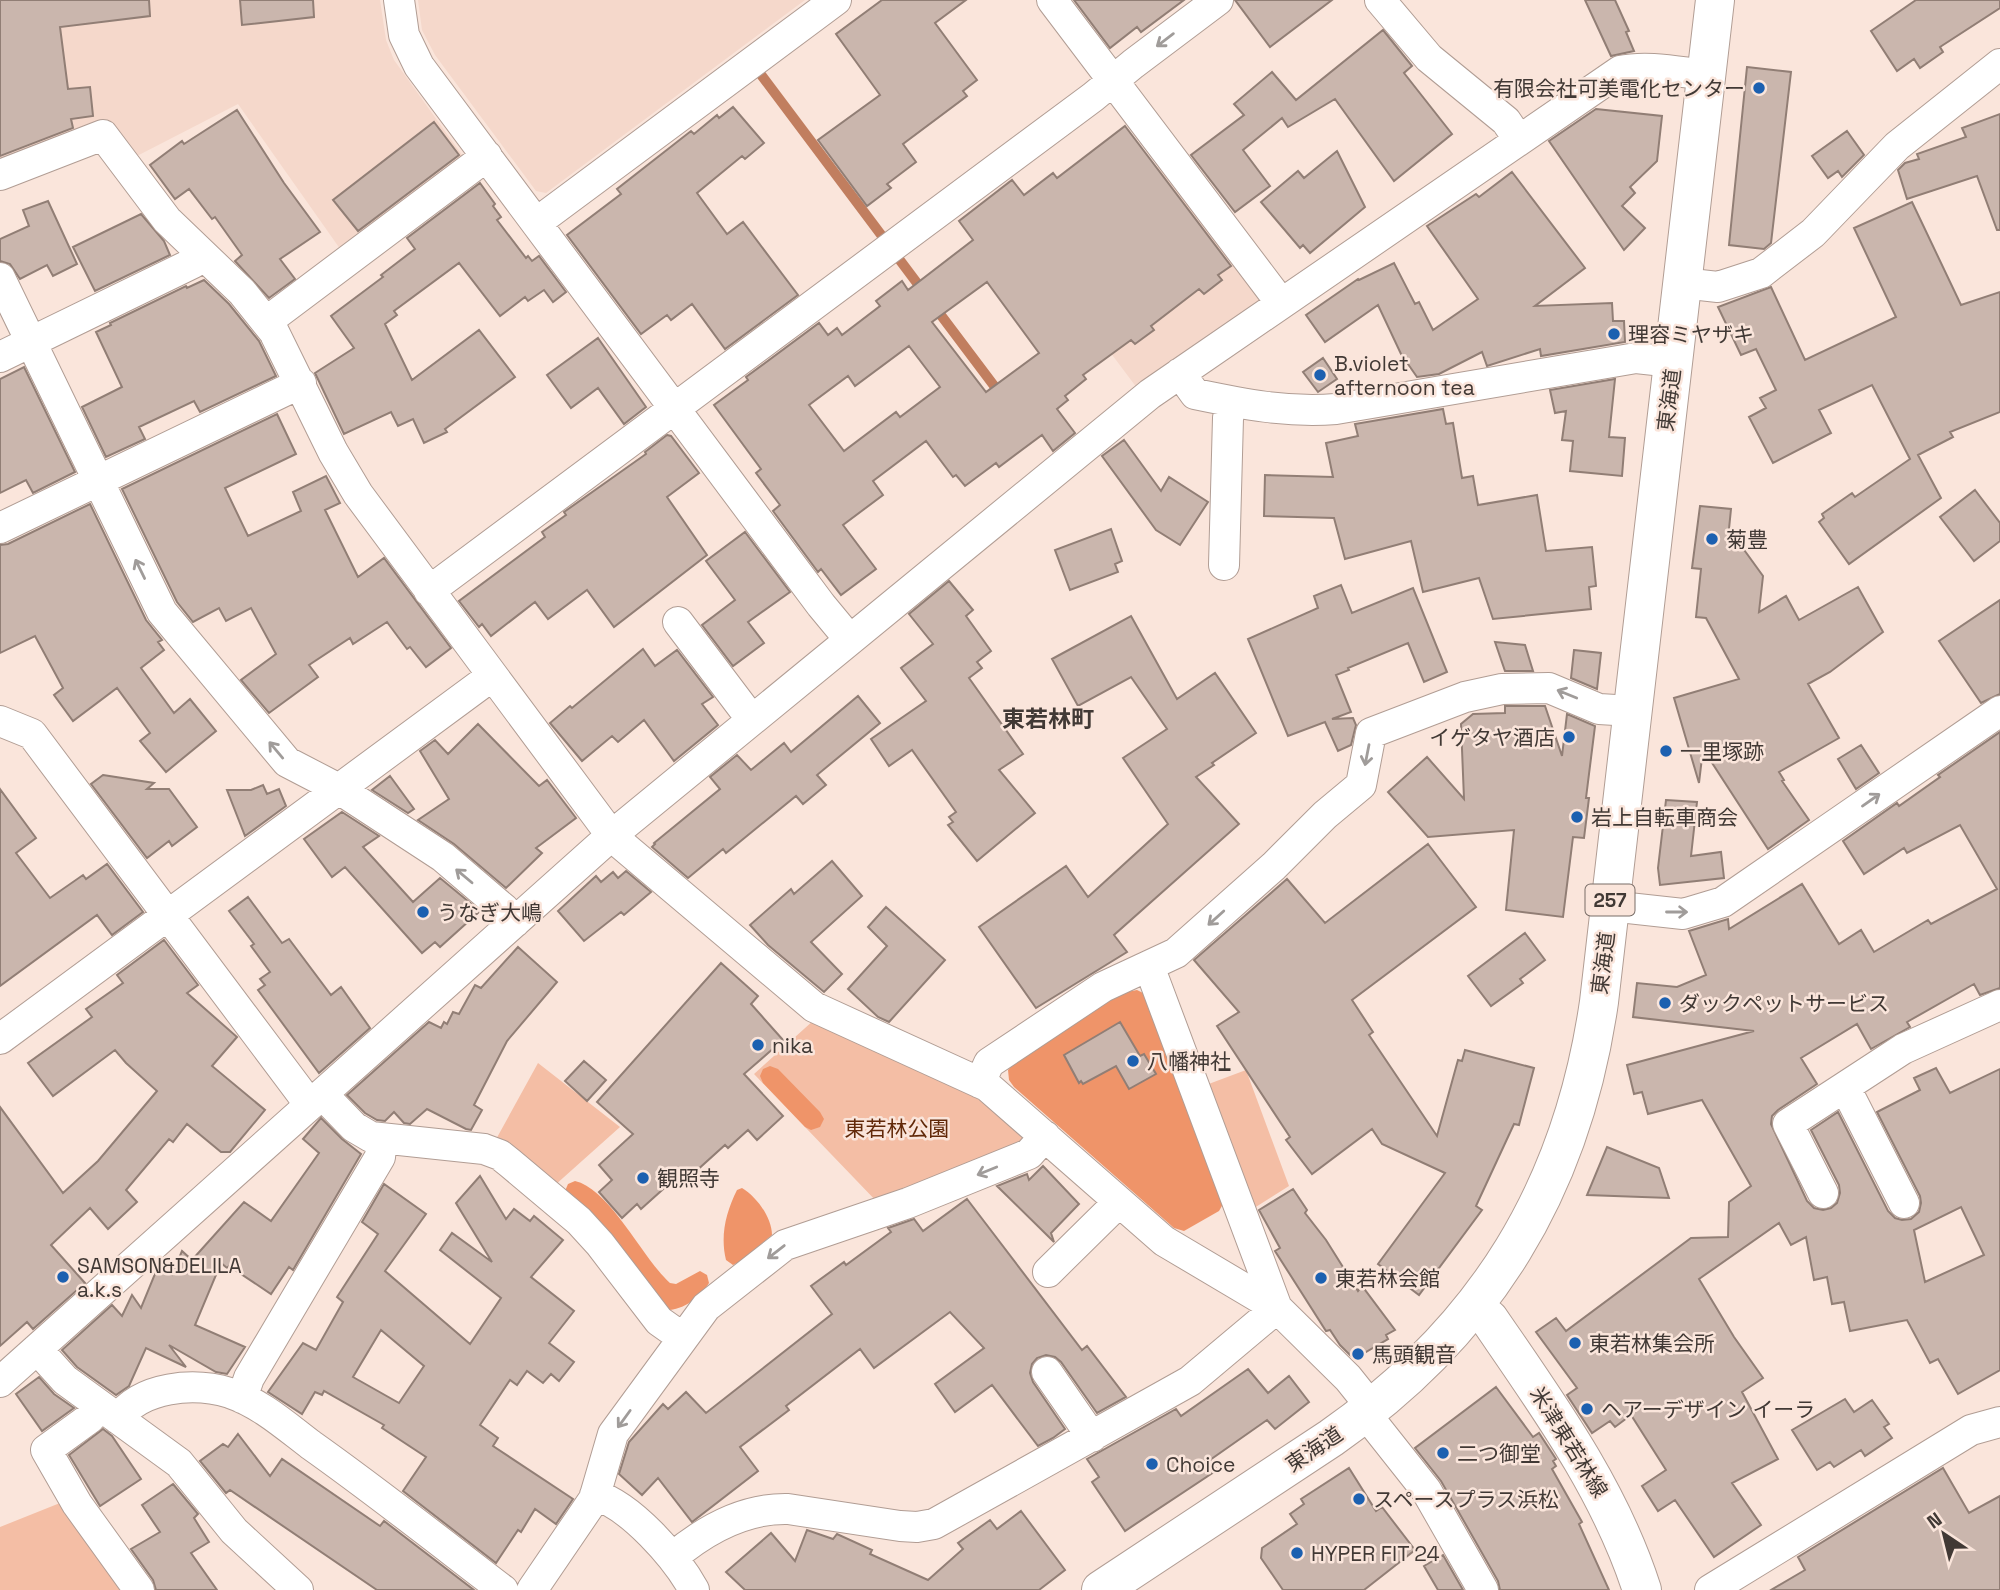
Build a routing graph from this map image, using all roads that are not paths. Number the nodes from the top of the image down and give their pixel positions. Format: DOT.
graph roads {
  1 [pos="399,0"];
  2 [pos="836,0"];
  3 [pos="1052,0"];
  4 [pos="1219,0"];
  5 [pos="1380,0"];
  6 [pos="1716,0"];
  7 [pos="2000,64"];
  8 [pos="1707,75"];
  9 [pos="1113,80"];
  10 [pos="1519,139"];
  11 [pos="487,156"];
  12 [pos="0,175"];
  13 [pos="536,223"];
  14 [pos="201,254"];
  15 [pos="0,278"];
  16 [pos="1682,283"];
  17 [pos="1281,303"];
  18 [pos="266,321"];
  19 [pos="31,342"];
  20 [pos="0,357"];
  21 [pos="1673,362"];
  22 [pos="1180,373"];
  23 [pos="301,383"];
  24 [pos="1232,402"];
  25 [pos="674,408"];
  26 [pos="98,481"];
  27 [pos="0,528"];
  28 [pos="1224,565"];
  29 [pos="429,592"];
  30 [pos="678,622"];
  31 [pos="850,640"];
  32 [pos="492,676"];
  33 [pos="1633,711"];
  34 [pos="2000,711"];
  35 [pos="0,720"];
  36 [pos="752,720"];
  37 [pos="339,789"];
  38 [pos="612,835"];
  39 [pos="1610,905"];
  40 [pos="168,915"];
  41 [pos="515,922"];
  42 [pos="1149,966"];
  43 [pos="2000,1004"];
  44 [pos="0,1039"];
  45 [pos="980,1083"];
  46 [pos="1844,1087"];
  47 [pos="316,1099"];
  48 [pos="1045,1136"];
  49 [pos="382,1139"];
  50 [pos="1823,1193"];
  51 [pos="1119,1202"];
  52 [pos="1904,1203"];
  53 [pos="1048,1272"];
  54 [pos="1474,1307"];
  55 [pos="1277,1308"];
  56 [pos="683,1338"];
  57 [pos="37,1349"];
  58 [pos="1047,1372"];
  59 [pos="0,1382"];
  60 [pos="242,1398"];
  61 [pos="1368,1411"];
  62 [pos="108,1412"];
  63 [pos="2000,1422"];
  64 [pos="1092,1437"];
  65 [pos="595,1494"];
  66 [pos="673,1557"];
  67 [pos="139,1590"];
  68 [pos="298,1590"];
  69 [pos="503,1590"];
  70 [pos="532,1590"];
  71 [pos="694,1590"];
  72 [pos="1101,1590"];
  73 [pos="1483,1590"];
  74 [pos="1643,1590"];
  75 [pos="1710,1590"];
  1 -- 11 [label="street"];
  2 -- 13 [label="street"];
  3 -- 9 [label="street"];
  4 -- 9 [label="street, one-way"];
  5 -- 10 [label="street"];
  6 -- 8 [label="main road, 東海道 / 257"];
  7 -- 16 [label="street"];
  8 -- 10 [label="street"];
  8 -- 16 [label="main road, 東海道 / 257"];
  9 -- 17 [label="street"];
  9 -- 25 [label="street"];
  10 -- 17 [label="street"];
  11 -- 13 [label="street"];
  11 -- 18 [label="street"];
  12 -- 14 [label="street"];
  13 -- 25 [label="street"];
  14 -- 18 [label="street"];
  14 -- 19 [label="street"];
  15 -- 19 [label="street"];
  16 -- 21 [label="main road, 東海道 / 257"];
  17 -- 22 [label="street"];
  18 -- 23 [label="street"];
  19 -- 20 [label="street"];
  19 -- 26 [label="street"];
  21 -- 24 [label="street"];
  21 -- 33 [label="main road, 東海道 / 257"];
  22 -- 24 [label="street"];
  22 -- 31 [label="street"];
  23 -- 26 [label="street"];
  23 -- 29 [label="street"];
  24 -- 28 [label="street"];
  25 -- 29 [label="street"];
  25 -- 31 [label="street"];
  26 -- 27 [label="street"];
  37 -- 26 [label="street, one-way"];
  29 -- 32 [label="street"];
  30 -- 36 [label="street"];
  31 -- 36 [label="street"];
  32 -- 37 [label="street"];
  32 -- 38 [label="street"];
  33 -- 39 [label="main road, 東海道 / 257"];
  33 -- 42 [label="street, one-way"];
  39 -- 34 [label="street, one-way"];
  35 -- 40 [label="street"];
  36 -- 38 [label="street"];
  37 -- 40 [label="street"];
  41 -- 37 [label="street, one-way"];
  38 -- 41 [label="street"];
  38 -- 45 [label="street"];
  39 -- 54 [label="main road, 東海道 / 257"];
  40 -- 44 [label="street"];
  40 -- 47 [label="street"];
  41 -- 47 [label="street"];
  42 -- 45 [label="street"];
  42 -- 55 [label="street"];
  43 -- 46 [label="street"];
  45 -- 48 [label="street"];
  46 -- 50 [label="street"];
  46 -- 52 [label="street"];
  47 -- 49 [label="street"];
  47 -- 57 [label="street"];
  48 -- 51 [label="street"];
  48 -- 56 [label="street, one-way"];
  49 -- 56 [label="street"];
  49 -- 60 [label="street"];
  51 -- 53 [label="street"];
  51 -- 55 [label="street"];
  54 -- 61 [label="main road, 東海道 / 257"];
  54 -- 74 [label="main road, 米津東若林線"];
  55 -- 61 [label="street"];
  55 -- 64 [label="street"];
  56 -- 65 [label="street, one-way"];
  57 -- 59 [label="street"];
  57 -- 62 [label="street"];
  58 -- 64 [label="street"];
  60 -- 62 [label="street"];
  60 -- 69 [label="street"];
  61 -- 72 [label="main road, 東海道 / 257"];
  61 -- 73 [label="street"];
  62 -- 67 [label="street"];
  62 -- 68 [label="street"];
  63 -- 75 [label="street"];
  64 -- 66 [label="street"];
  65 -- 66 [label="street"];
  65 -- 70 [label="street"];
  66 -- 71 [label="street"];
}
